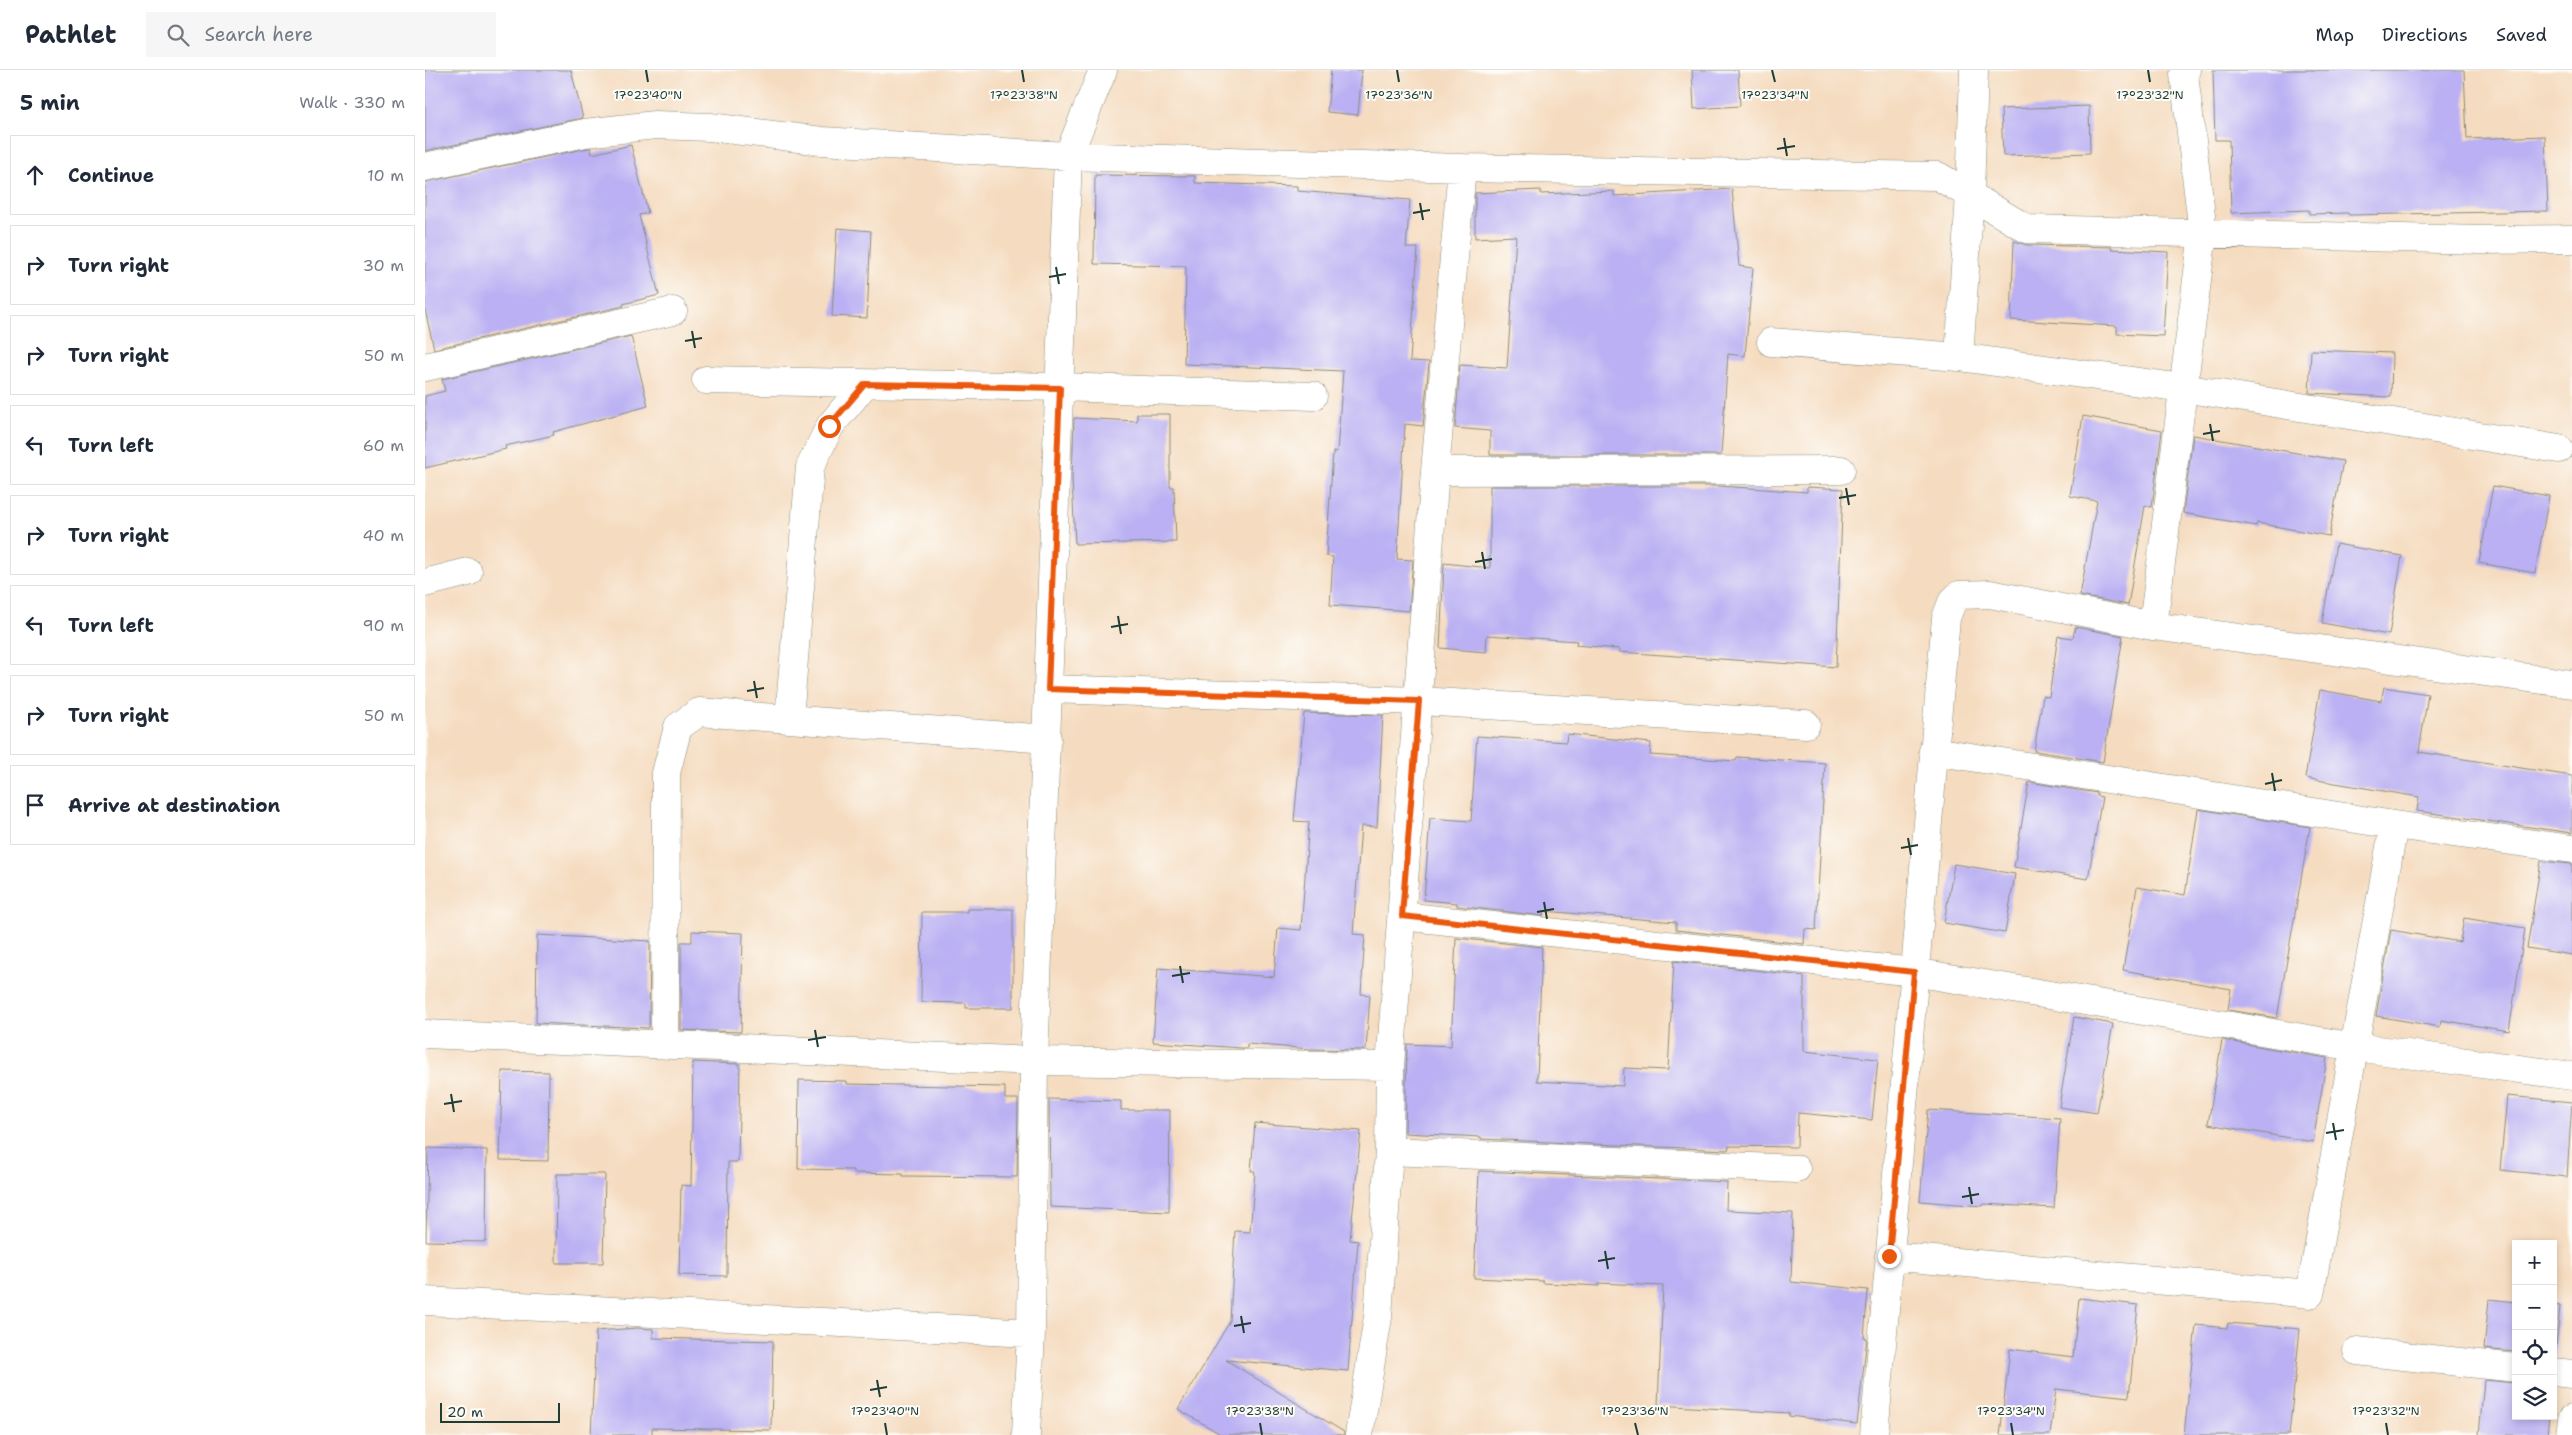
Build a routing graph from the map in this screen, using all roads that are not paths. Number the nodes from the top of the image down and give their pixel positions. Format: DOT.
graph roads {
  1 [pos="1974,70"];
  2 [pos="2186,70"];
  3 [pos="1100,71"];
  4 [pos="1069,156"];
  5 [pos="425,167"];
  6 [pos="1462,168"];
  7 [pos="1970,195"];
  8 [pos="2203,233"];
  9 [pos="2572,239"];
  10 [pos="673,311"];
  11 [pos="1771,342"];
  12 [pos="1959,357"];
  13 [pos="425,367"];
  14 [pos="706,380"];
  15 [pos="865,384"];
  16 [pos="1060,388"];
  17 [pos="2183,388"];
  18 [pos="1313,396"];
  19 [pos="2559,449"];
  20 [pos="1841,470"];
  21 [pos="1435,471"];
  22 [pos="468,572"];
  23 [pos="425,583"];
  24 [pos="2153,626"];
  25 [pos="2572,684"];
  26 [pos="1048,689"];
  27 [pos="1419,701"];
  28 [pos="789,719"];
  29 [pos="1806,724"];
  30 [pos="1047,740"];
  31 [pos="1933,751"];
  32 [pos="2394,825"];
  33 [pos="2572,850"];
  34 [pos="1402,916"];
  35 [pos="1914,972"];
  36 [pos="425,1034"];
  37 [pos="665,1043"];
  38 [pos="2355,1047"];
  39 [pos="1034,1061"];
  40 [pos="1390,1066"];
  41 [pos="2572,1076"];
  42 [pos="1389,1151"];
  43 [pos="1796,1168"];
  44 [pos="1889,1256"];
  45 [pos="425,1300"];
  46 [pos="1031,1333"];
  47 [pos="2357,1351"];
  48 [pos="2512,1368"];
  49 [pos="2557,1372"];
  50 [pos="2572,1374"];
  51 [pos="2572,1419"];
  52 [pos="1026,1435"];
  53 [pos="1359,1435"];
  54 [pos="1874,1435"];
  55 [pos="2570,1435"];
  1 -- 7 [label="street"];
  2 -- 8 [label="street"];
  3 -- 4 [label="street"];
  4 -- 5 [label="street"];
  4 -- 6 [label="street"];
  4 -- 16 [label="street"];
  6 -- 7 [label="street"];
  6 -- 21 [label="street"];
  7 -- 8 [label="street"];
  7 -- 12 [label="street"];
  8 -- 9 [label="street"];
  8 -- 17 [label="street"];
  10 -- 13 [label="street"];
  11 -- 12 [label="street"];
  12 -- 17 [label="street"];
  14 -- 15 [label="street"];
  15 -- 16 [label="street"];
  15 -- 28 [label="street"];
  16 -- 18 [label="street"];
  16 -- 26 [label="street"];
  17 -- 19 [label="street"];
  17 -- 24 [label="street"];
  20 -- 21 [label="street"];
  21 -- 27 [label="street"];
  22 -- 23 [label="street"];
  24 -- 25 [label="street"];
  24 -- 31 [label="street"];
  26 -- 27 [label="street"];
  26 -- 30 [label="street"];
  27 -- 29 [label="street"];
  27 -- 34 [label="street"];
  28 -- 30 [label="street"];
  28 -- 37 [label="street"];
  30 -- 39 [label="street"];
  31 -- 32 [label="street"];
  31 -- 35 [label="street"];
  32 -- 33 [label="street"];
  32 -- 38 [label="street"];
  34 -- 35 [label="street"];
  34 -- 40 [label="street"];
  35 -- 38 [label="street"];
  35 -- 44 [label="street"];
  36 -- 37 [label="street"];
  37 -- 39 [label="street"];
  38 -- 41 [label="street"];
  38 -- 44 [label="street"];
  39 -- 40 [label="street"];
  39 -- 46 [label="street"];
  40 -- 42 [label="street"];
  42 -- 43 [label="street"];
  42 -- 53 [label="street"];
  44 -- 54 [label="street"];
  45 -- 46 [label="street"];
  46 -- 52 [label="street"];
  47 -- 48 [label="street"];
  49 -- 50 [label="street"];
  51 -- 55 [label="street"];
}
